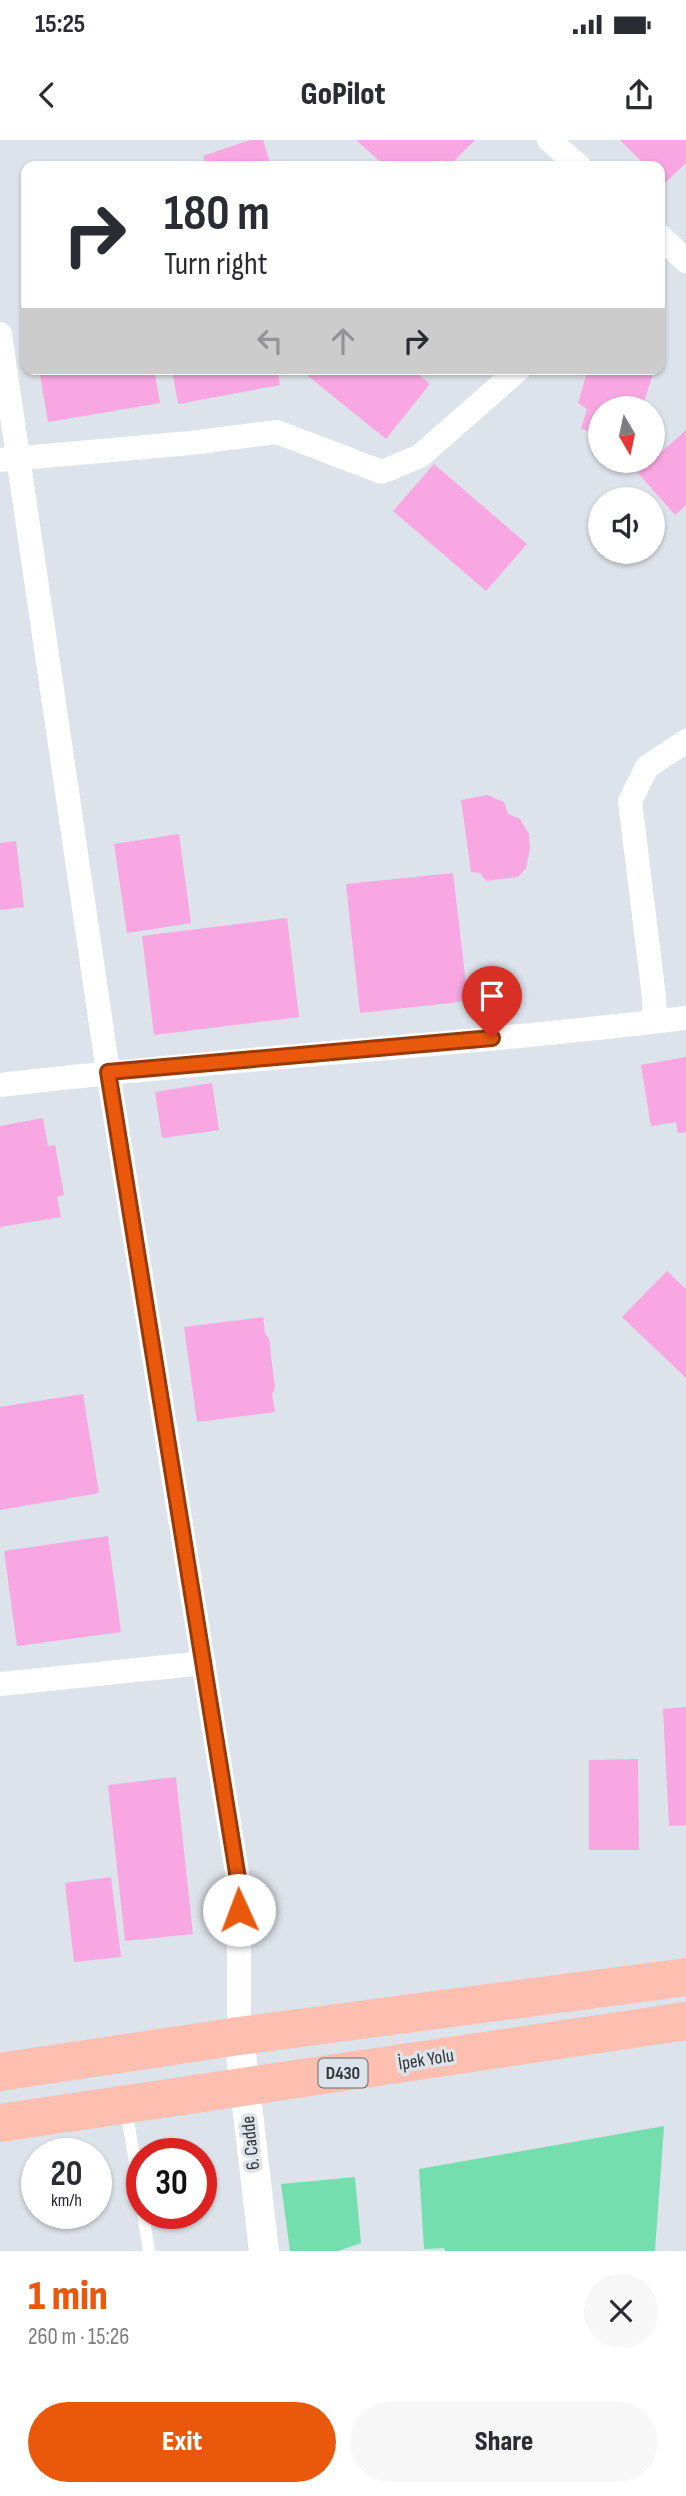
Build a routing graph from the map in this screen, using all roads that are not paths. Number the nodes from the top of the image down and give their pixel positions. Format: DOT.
graph roads {
  1 [pos="549,140"];
  2 [pos="573,161"];
  3 [pos="665,244"];
  4 [pos="686,261"];
  5 [pos="0,334"];
  6 [pos="512,375"];
  7 [pos="9,459"];
  8 [pos="686,741"];
  9 [pos="686,1018"];
  10 [pos="655,1022"];
  11 [pos="108,1072"];
  12 [pos="0,1085"];
  13 [pos="204,1663"];
  14 [pos="0,1684"];
  15 [pos="686,1977"];
  16 [pos="686,2021"];
  17 [pos="239,2036"];
  18 [pos="0,2072"];
  19 [pos="245,2088"];
  20 [pos="125,2105"];
  21 [pos="0,2123"];
  22 [pos="131,2138"];
  23 [pos="145,2229"];
  24 [pos="149,2251"];
  25 [pos="264,2251"];
  1 -- 2 [label="street"];
  3 -- 4 [label="street"];
  5 -- 7 [label="street"];
  6 -- 7 [label="street"];
  7 -- 11 [label="street"];
  8 -- 10 [label="street"];
  9 -- 10 [label="street"];
  10 -- 11 [label="street"];
  11 -- 12 [label="street"];
  11 -- 13 [label="street"];
  13 -- 14 [label="street"];
  13 -- 17 [label="street"];
  15 -- 17 [label="highway"];
  16 -- 19 [label="highway, İpek Yolu / D430"];
  17 -- 18 [label="highway"];
  17 -- 19 [label="street, 6. Cadde"];
  19 -- 20 [label="highway, İpek Yolu / D430"];
  19 -- 25 [label="street, 6. Cadde"];
  20 -- 21 [label="highway, İpek Yolu / D430"];
  20 -- 22 [label="lane"];
  23 -- 24 [label="lane"];
}
